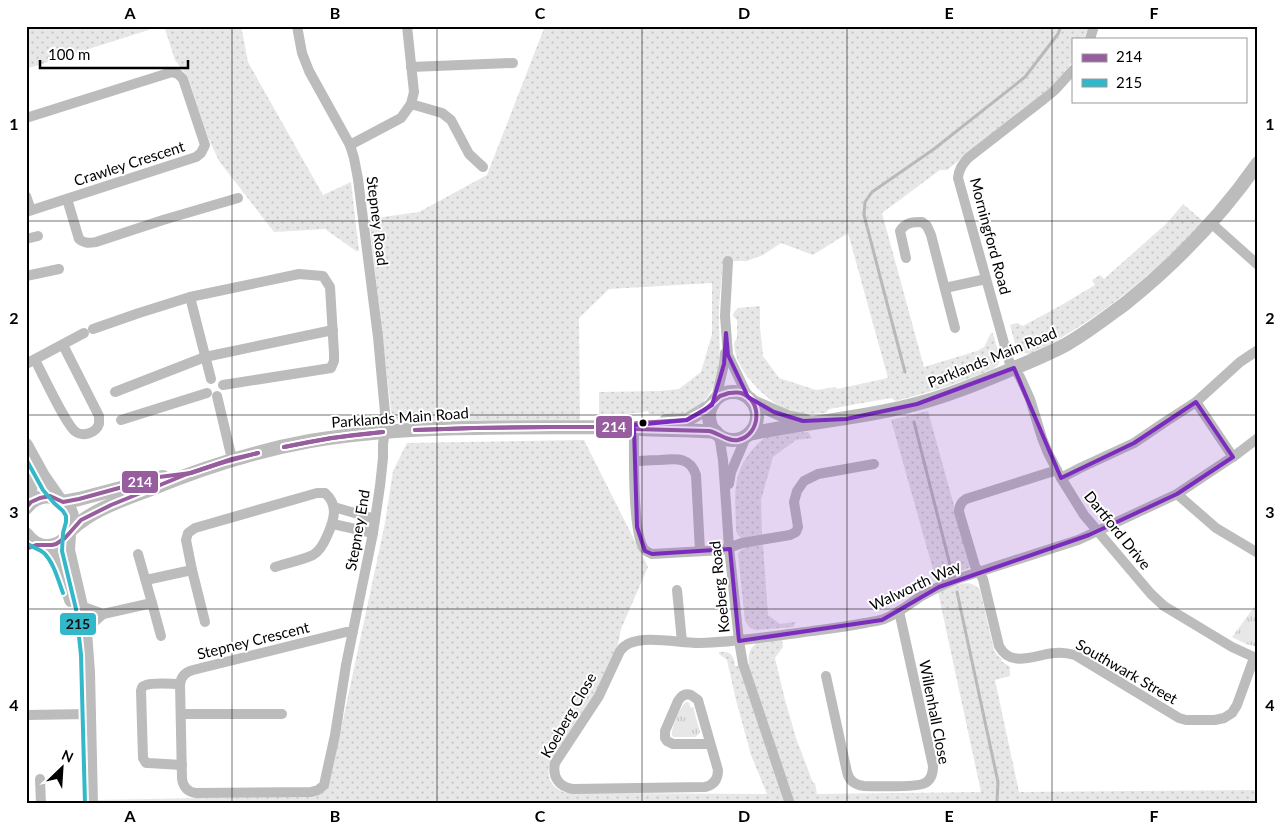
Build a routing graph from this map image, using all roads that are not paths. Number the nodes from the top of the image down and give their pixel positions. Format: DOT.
graph roads {
  1 [pos="298,26"];
  2 [pos="407,26"];
  3 [pos="1094,26"];
  4 [pos="1090,38"];
  5 [pos="513,63"];
  6 [pos="412,67"];
  7 [pos="1072,71"];
  8 [pos="411,104"];
  9 [pos="26,118"];
  10 [pos="350,145"];
  11 [pos="1258,163"];
  12 [pos="483,167"];
  13 [pos="26,196"];
  14 [pos="238,198"];
  15 [pos="67,199"];
  16 [pos="29,211"];
  17 [pos="1211,223"];
  18 [pos="38,236"];
  19 [pos="26,239"];
  20 [pos="906,258"];
  21 [pos="728,261"];
  22 [pos="1258,265"];
  23 [pos="59,269"];
  24 [pos="26,276"];
  25 [pos="986,278"];
  26 [pos="945,288"];
  27 [pos="190,297"];
  28 [pos="955,328"];
  29 [pos="333,330"];
  30 [pos="726,333"];
  31 [pos="63,345"];
  32 [pos="1258,350"];
  33 [pos="206,357"];
  34 [pos="31,362"];
  35 [pos="1014,368"];
  36 [pos="212,379"];
  37 [pos="223,385"];
  38 [pos="114,392"];
  39 [pos="212,395"];
  40 [pos="751,400"];
  41 [pos="714,402"];
  42 [pos="1196,402"];
  43 [pos="846,419"];
  44 [pos="121,420"];
  45 [pos="615,427"];
  46 [pos="634,429"];
  47 [pos="385,432"];
  48 [pos="717,434"];
  49 [pos="747,436"];
  50 [pos="1258,438"];
  51 [pos="26,444"];
  52 [pos="1233,456"];
  53 [pos="232,459"];
  54 [pos="634,461"];
  55 [pos="874,464"];
  56 [pos="26,466"];
  57 [pos="191,473"];
  58 [pos="1059,474"];
  59 [pos="1177,494"];
  60 [pos="61,500"];
  61 [pos="27,507"];
  62 [pos="334,507"];
  63 [pos="727,507"];
  64 [pos="375,519"];
  65 [pos="333,524"];
  66 [pos="1098,531"];
  67 [pos="70,532"];
  68 [pos="373,533"];
  69 [pos="26,534"];
  70 [pos="43,546"];
  71 [pos="729,547"];
  72 [pos="26,549"];
  73 [pos="700,552"];
  74 [pos="1258,553"];
  75 [pos="138,554"];
  76 [pos="276,567"];
  77 [pos="192,570"];
  78 [pos="979,572"];
  79 [pos="146,580"];
  80 [pos="677,590"];
  81 [pos="152,603"];
  82 [pos="81,606"];
  83 [pos="899,612"];
  84 [pos="103,614"];
  85 [pos="205,622"];
  86 [pos="85,630"];
  87 [pos="352,632"];
  88 [pos="161,636"];
  89 [pos="739,640"];
  90 [pos="682,642"];
  91 [pos="1256,658"];
  92 [pos="826,676"];
  93 [pos="180,684"];
  94 [pos="88,695"];
  95 [pos="88,714"];
  96 [pos="181,714"];
  97 [pos="282,714"];
  98 [pos="26,715"];
  99 [pos="710,744"];
  100 [pos="182,766"];
  101 [pos="40,779"];
  102 [pos="41,804"];
  103 [pos="91,804"];
  104 [pos="790,804"];
  1 -- 10 [label="street, Stepney Road"];
  2 -- 6 [label="street"];
  3 -- 4 [label="street"];
  5 -- 6 [label="street"];
  6 -- 8 [label="street"];
  7 -- 25 [label="street, Morningford Road"];
  8 -- 10 [label="street"];
  8 -- 12 [label="street"];
  9 -- 15 [label="street, Crawley Crescent"];
  10 -- 47 [label="street, Stepney Road"];
  11 -- 17 [label="street, Parklands Main Road"];
  13 -- 16 [label="street, Crawley Crescent"];
  14 -- 15 [label="street"];
  15 -- 16 [label="street, Crawley Crescent"];
  17 -- 22 [label="street"];
  17 -- 35 [label="street, Parklands Main Road"];
  18 -- 19 [label="street"];
  20 -- 26 [label="street"];
  21 -- 30 [label="street"];
  23 -- 24 [label="street"];
  25 -- 26 [label="street"];
  25 -- 35 [label="street, Morningford Road"];
  26 -- 28 [label="street"];
  27 -- 29 [label="street"];
  27 -- 31 [label="street"];
  27 -- 33 [label="street"];
  29 -- 33 [label="street"];
  29 -- 37 [label="street"];
  30 -- 40 [label="street"];
  30 -- 41 [label="street"];
  31 -- 34 [label="street"];
  31 -- 34 [label="street"];
  32 -- 42 [label="street"];
  33 -- 36 [label="street"];
  33 -- 38 [label="street"];
  35 -- 43 [label="street, Parklands Main Road"];
  35 -- 58 [label="street, Dartford Drive"];
  36 -- 37 [label="street"];
  36 -- 39 [label="street"];
  37 -- 39 [label="street"];
  39 -- 44 [label="street"];
  39 -- 53 [label="street"];
  40 -- 41 [label="street"];
  40 -- 43 [label="street, Parklands Main Road"];
  40 -- 49 [label="street"];
  41 -- 45 [label="street, Parklands Main Road"];
  41 -- 48 [label="street"];
  42 -- 52 [label="street"];
  42 -- 58 [label="street"];
  43 -- 49 [label="street, Parklands Main Road"];
  45 -- 46 [label="street, Parklands Main Road"];
  45 -- 47 [label="street, Parklands Main Road"];
  46 -- 48 [label="street, Parklands Main Road"];
  46 -- 54 [label="street"];
  47 -- 53 [label="street, Parklands Main Road"];
  47 -- 64 [label="street, Stepney End"];
  48 -- 49 [label="street"];
  48 -- 63 [label="street, Koeberg Road"];
  49 -- 63 [label="street, Koeberg Road"];
  50 -- 52 [label="street, Walworth Way"];
  51 -- 60 [label="street"];
  52 -- 59 [label="street, Walworth Way"];
  53 -- 57 [label="street, Parklands Main Road"];
  54 -- 73 [label="street"];
  54 -- 73 [label="street"];
  55 -- 71 [label="street"];
  56 -- 61 [label="street"];
  57 -- 60 [label="street, Parklands Main Road"];
  57 -- 67 [label="street, Parklands Main Road"];
  58 -- 66 [label="street, Dartford Drive"];
  58 -- 78 [label="street, Southwark Street"];
  59 -- 66 [label="street, Walworth Way"];
  59 -- 74 [label="street"];
  60 -- 61 [label="street, Parklands Main Road"];
  60 -- 67 [label="street"];
  62 -- 64 [label="street"];
  62 -- 65 [label="street"];
  62 -- 77 [label="street"];
  63 -- 71 [label="street, Koeberg Road"];
  64 -- 68 [label="street, Stepney End"];
  65 -- 68 [label="street"];
  65 -- 76 [label="street"];
  66 -- 78 [label="street, Walworth Way"];
  66 -- 91 [label="street, Dartford Drive"];
  67 -- 70 [label="street, Parklands Main Road"];
  67 -- 82 [label="street"];
  68 -- 87 [label="street, Stepney End"];
  69 -- 70 [label="street"];
  70 -- 72 [label="street"];
  70 -- 94 [label="street"];
  71 -- 73 [label="street"];
  71 -- 89 [label="street, Koeberg Road"];
  75 -- 79 [label="street"];
  77 -- 79 [label="street"];
  77 -- 85 [label="street"];
  78 -- 83 [label="street, Walworth Way"];
  78 -- 91 [label="street, Southwark Street"];
  79 -- 81 [label="street"];
  80 -- 90 [label="street"];
  81 -- 84 [label="street"];
  81 -- 88 [label="street"];
  82 -- 84 [label="street"];
  82 -- 86 [label="street"];
  83 -- 89 [label="street, Walworth Way"];
  83 -- 92 [label="street, Willenhall Close"];
  84 -- 86 [label="street"];
  86 -- 94 [label="street"];
  87 -- 93 [label="street, Stepney Crescent"];
  87 -- 100 [label="street"];
  89 -- 90 [label="street, Koeberg Close"];
  89 -- 104 [label="street, Koeberg Road"];
  90 -- 99 [label="street, Koeberg Close"];
  93 -- 96 [label="street"];
  93 -- 100 [label="street"];
  94 -- 95 [label="street"];
  95 -- 98 [label="street"];
  95 -- 103 [label="street"];
  96 -- 97 [label="street"];
  96 -- 100 [label="street"];
  99 -- 99 [label="street, Koeberg Close"];
  101 -- 102 [label="street"];
}
